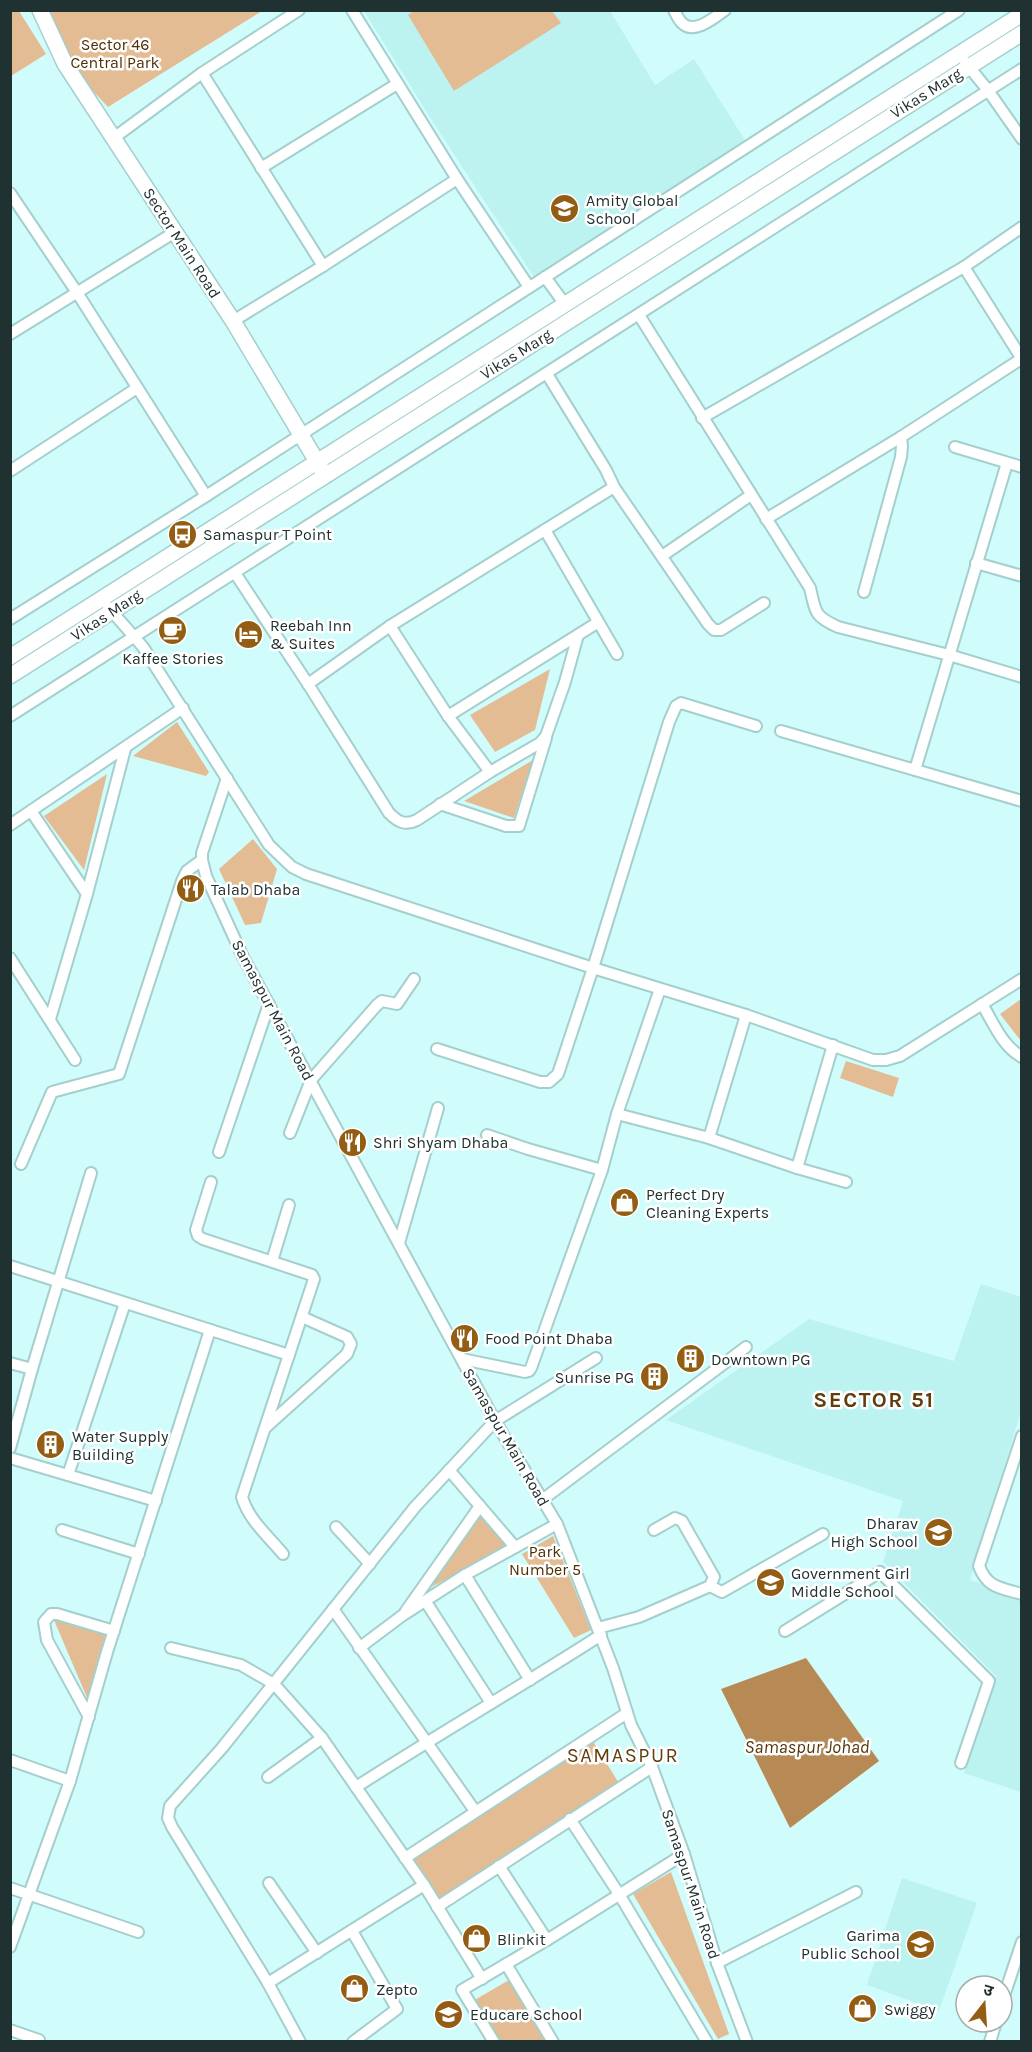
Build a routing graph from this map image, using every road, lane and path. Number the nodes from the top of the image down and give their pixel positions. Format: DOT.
graph roads {
  1 [pos="40,10"];
  2 [pos="299,10"];
  3 [pos="352,10"];
  4 [pos="674,10"];
  5 [pos="724,10"];
  6 [pos="959,10"];
  7 [pos="1022,14"];
  8 [pos="1022,33"];
  9 [pos="964,60"];
  10 [pos="1022,69"];
  11 [pos="202,73"];
  12 [pos="396,84"];
  13 [pos="987,89"];
  14 [pos="114,137"];
  15 [pos="1022,139"];
  16 [pos="261,168"];
  17 [pos="457,179"];
  18 [pos="10,193"];
  19 [pos="1022,227"];
  20 [pos="175,232"];
  21 [pos="323,266"];
  22 [pos="964,267"];
  23 [pos="545,277"];
  24 [pos="529,287"];
  25 [pos="78,294"];
  26 [pos="564,303"];
  27 [pos="639,315"];
  28 [pos="233,321"];
  29 [pos="10,334"];
  30 [pos="1021,359"];
  31 [pos="547,374"];
  32 [pos="137,388"];
  33 [pos="702,418"];
  34 [pos="300,435"];
  35 [pos="901,437"];
  36 [pos="955,447"];
  37 [pos="317,462"];
  38 [pos="1006,463"];
  39 [pos="1022,467"];
  40 [pos="10,471"];
  41 [pos="326,475"];
  42 [pos="614,488"];
  43 [pos="751,495"];
  44 [pos="206,496"];
  45 [pos="766,519"];
  46 [pos="545,530"];
  47 [pos="662,556"];
  48 [pos="976,563"];
  49 [pos="235,573"];
  50 [pos="1022,576"];
  51 [pos="864,592"];
  52 [pos="764,603"];
  53 [pos="107,605"];
  54 [pos="10,619"];
  55 [pos="597,623"];
  56 [pos="390,626"];
  57 [pos="578,635"];
  58 [pos="134,637"];
  59 [pos="617,654"];
  60 [pos="949,655"];
  61 [pos="10,657"];
  62 [pos="10,676"];
  63 [pos="1022,677"];
  64 [pos="308,684"];
  65 [pos="183,708"];
  66 [pos="10,716"];
  67 [pos="448,716"];
  68 [pos="756,726"];
  69 [pos="780,731"];
  70 [pos="546,736"];
  71 [pos="125,748"];
  72 [pos="915,770"];
  73 [pos="490,772"];
  74 [pos="226,778"];
  75 [pos="1022,801"];
  76 [pos="440,804"];
  77 [pos="31,811"];
  78 [pos="10,825"];
  79 [pos="202,860"];
  80 [pos="87,894"];
  81 [pos="10,958"];
  82 [pos="593,968"];
  83 [pos="414,979"];
  84 [pos="1022,979"];
  85 [pos="660,989"];
  86 [pos="269,1004"];
  87 [pos="982,1004"];
  88 [pos="746,1015"];
  89 [pos="50,1019"];
  90 [pos="832,1045"];
  91 [pos="437,1049"];
  92 [pos="1022,1057"];
  93 [pos="75,1060"];
  94 [pos="311,1080"];
  95 [pos="438,1108"];
  96 [pos="617,1114"];
  97 [pos="290,1133"];
  98 [pos="487,1135"];
  99 [pos="709,1138"];
  100 [pos="219,1152"];
  101 [pos="21,1164"];
  102 [pos="797,1168"];
  103 [pos="602,1170"];
  104 [pos="92,1173"];
  105 [pos="211,1182"];
  106 [pos="846,1182"];
  107 [pos="289,1205"];
  108 [pos="399,1243"];
  109 [pos="272,1262"];
  110 [pos="10,1266"];
  111 [pos="58,1282"];
  112 [pos="125,1303"];
  113 [pos="302,1317"];
  114 [pos="210,1330"];
  115 [pos="746,1347"];
  116 [pos="289,1355"];
  117 [pos="596,1358"];
  118 [pos="462,1359"];
  119 [pos="10,1363"];
  120 [pos="32,1369"];
  121 [pos="495,1421"];
  122 [pos="265,1428"];
  123 [pos="1022,1436"];
  124 [pos="10,1448"];
  125 [pos="10,1458"];
  126 [pos="1017,1468"];
  127 [pos="449,1470"];
  128 [pos="68,1475"];
  129 [pos="543,1500"];
  130 [pos="156,1501"];
  131 [pos="480,1506"];
  132 [pos="556,1524"];
  133 [pos="336,1527"];
  134 [pos="62,1530"];
  135 [pos="654,1530"];
  136 [pos="823,1534"];
  137 [pos="515,1547"];
  138 [pos="139,1554"];
  139 [pos="283,1554"];
  140 [pos="370,1564"];
  141 [pos="465,1575"];
  142 [pos="710,1586"];
  143 [pos="1022,1594"];
  144 [pos="426,1602"];
  145 [pos="333,1609"];
  146 [pos="403,1615"];
  147 [pos="114,1630"];
  148 [pos="785,1630"];
  149 [pos="599,1632"];
  150 [pos="171,1648"];
  151 [pos="359,1648"];
  152 [pos="530,1680"];
  153 [pos="274,1684"];
  154 [pos="491,1704"];
  155 [pos="627,1713"];
  156 [pos="89,1717"];
  157 [pos="322,1738"];
  158 [pos="425,1742"];
  159 [pos="12,1758"];
  160 [pos="961,1763"];
  161 [pos="652,1767"];
  162 [pos="268,1777"];
  163 [pos="70,1781"];
  164 [pos="356,1787"];
  165 [pos="475,1811"];
  166 [pos="570,1819"];
  167 [pos="684,1854"];
  168 [pos="405,1858"];
  169 [pos="499,1866"];
  170 [pos="269,1883"];
  171 [pos="424,1885"];
  172 [pos="10,1888"];
  173 [pos="856,1892"];
  174 [pos="28,1894"];
  175 [pos="619,1894"];
  176 [pos="437,1907"];
  177 [pos="352,1931"];
  178 [pos="138,1932"];
  179 [pos="547,1940"];
  180 [pos="1022,1942"];
  181 [pos="10,1947"];
  182 [pos="317,1953"];
  183 [pos="1018,1963"];
  184 [pos="506,1964"];
  185 [pos="717,1964"];
  186 [pos="482,1979"];
  187 [pos="268,1983"];
  188 [pos="10,2030"];
  189 [pos="39,2040"];
  190 [pos="300,2042"];
  191 [pos="353,2042"];
  192 [pos="494,2042"];
  193 [pos="553,2042"];
  194 [pos="707,2042"];
  195 [pos="747,2042"];
  1 -- 14 [label="main road, Sector Main Road"];
  2 -- 11 [label="street"];
  3 -- 12 [label="street"];
  4 -- 5 [label="street"];
  6 -- 23 [label="street"];
  7 -- 9 [label="main road, Vikas Marg"];
  8 -- 9 [label="main road, Vikas Marg"];
  9 -- 13 [label="street"];
  9 -- 26 [label="main road, Vikas Marg"];
  9 -- 41 [label="main road, Vikas Marg"];
  10 -- 13 [label="street"];
  11 -- 14 [label="street"];
  11 -- 16 [label="street"];
  12 -- 16 [label="street"];
  12 -- 17 [label="street"];
  13 -- 15 [label="street"];
  13 -- 27 [label="street"];
  14 -- 20 [label="main road, Sector Main Road"];
  16 -- 21 [label="street"];
  17 -- 21 [label="street"];
  17 -- 24 [label="street"];
  18 -- 25 [label="street"];
  19 -- 22 [label="street"];
  20 -- 25 [label="street"];
  20 -- 28 [label="main road, Sector Main Road"];
  21 -- 28 [label="street"];
  22 -- 30 [label="street"];
  22 -- 33 [label="street"];
  23 -- 24 [label="street"];
  23 -- 26 [label="street"];
  24 -- 34 [label="street"];
  25 -- 29 [label="street"];
  25 -- 32 [label="street"];
  26 -- 37 [label="main road, Vikas Marg"];
  27 -- 31 [label="street"];
  27 -- 33 [label="street"];
  28 -- 34 [label="main road, Sector Main Road"];
  30 -- 35 [label="street"];
  31 -- 42 [label="street"];
  31 -- 49 [label="street"];
  32 -- 40 [label="street"];
  32 -- 44 [label="street"];
  33 -- 43 [label="street"];
  34 -- 37 [label="main road, Sector Main Road"];
  34 -- 44 [label="street"];
  35 -- 45 [label="street"];
  35 -- 51 [label="street"];
  36 -- 38 [label="street"];
  37 -- 41 [label="main road, Sector Main Road"];
  37 -- 53 [label="main road, Vikas Marg"];
  38 -- 39 [label="street"];
  38 -- 48 [label="street"];
  41 -- 53 [label="main road, Vikas Marg"];
  42 -- 46 [label="street"];
  42 -- 47 [label="street"];
  43 -- 45 [label="street"];
  43 -- 47 [label="street"];
  44 -- 54 [label="street"];
  45 -- 60 [label="street"];
  46 -- 55 [label="street"];
  46 -- 56 [label="street"];
  47 -- 52 [label="street"];
  48 -- 50 [label="street"];
  48 -- 60 [label="street"];
  49 -- 58 [label="street"];
  49 -- 64 [label="street"];
  53 -- 58 [label="street"];
  53 -- 61 [label="main road, Vikas Marg"];
  53 -- 62 [label="main road, Vikas Marg"];
  55 -- 57 [label="street"];
  55 -- 59 [label="street"];
  56 -- 64 [label="street"];
  56 -- 67 [label="street"];
  57 -- 67 [label="street"];
  57 -- 70 [label="street"];
  58 -- 65 [label="street"];
  58 -- 66 [label="street"];
  60 -- 63 [label="street"];
  60 -- 72 [label="street"];
  64 -- 76 [label="street"];
  65 -- 71 [label="street"];
  65 -- 74 [label="street"];
  67 -- 73 [label="street"];
  68 -- 82 [label="street"];
  69 -- 72 [label="street"];
  70 -- 73 [label="street"];
  70 -- 76 [label="street"];
  71 -- 77 [label="street"];
  71 -- 80 [label="street"];
  72 -- 75 [label="street"];
  73 -- 76 [label="street"];
  74 -- 79 [label="street"];
  74 -- 82 [label="street"];
  77 -- 78 [label="street"];
  77 -- 80 [label="street"];
  79 -- 86 [label="street, Samaspur Main Road"];
  79 -- 101 [label="street"];
  80 -- 89 [label="street"];
  81 -- 89 [label="street"];
  82 -- 85 [label="street"];
  82 -- 91 [label="street"];
  83 -- 94 [label="street"];
  84 -- 87 [label="street"];
  85 -- 88 [label="street"];
  85 -- 96 [label="street"];
  86 -- 94 [label="street, Samaspur Main Road"];
  86 -- 100 [label="street"];
  87 -- 90 [label="street"];
  87 -- 92 [label="street"];
  88 -- 90 [label="street"];
  88 -- 99 [label="street"];
  89 -- 93 [label="street"];
  90 -- 102 [label="street"];
  94 -- 97 [label="street"];
  94 -- 108 [label="street, Samaspur Main Road"];
  95 -- 108 [label="street"];
  96 -- 99 [label="street"];
  96 -- 103 [label="street"];
  98 -- 103 [label="street"];
  99 -- 102 [label="street"];
  102 -- 106 [label="street"];
  103 -- 118 [label="street"];
  104 -- 111 [label="street"];
  105 -- 109 [label="street"];
  107 -- 109 [label="street"];
  108 -- 118 [label="street, Samaspur Main Road"];
  109 -- 113 [label="street"];
  110 -- 111 [label="street"];
  111 -- 112 [label="street"];
  111 -- 120 [label="street"];
  112 -- 114 [label="street"];
  112 -- 128 [label="street"];
  113 -- 116 [label="street"];
  113 -- 122 [label="street"];
  114 -- 116 [label="street"];
  114 -- 130 [label="street"];
  115 -- 129 [label="street"];
  116 -- 122 [label="street"];
  117 -- 121 [label="street"];
  118 -- 121 [label="street, Samaspur Main Road"];
  119 -- 120 [label="street"];
  120 -- 124 [label="street"];
  121 -- 127 [label="street"];
  121 -- 129 [label="street, Samaspur Main Road"];
  122 -- 139 [label="street"];
  123 -- 126 [label="street"];
  125 -- 128 [label="street"];
  126 -- 143 [label="street"];
  127 -- 131 [label="street"];
  127 -- 140 [label="street"];
  128 -- 130 [label="street"];
  129 -- 132 [label="street, Samaspur Main Road"];
  130 -- 138 [label="street"];
  131 -- 137 [label="street"];
  131 -- 146 [label="street"];
  132 -- 137 [label="street"];
  132 -- 149 [label="street, Samaspur Main Road"];
  133 -- 140 [label="street"];
  134 -- 138 [label="street"];
  135 -- 142 [label="street"];
  136 -- 142 [label="street"];
  137 -- 141 [label="street"];
  138 -- 147 [label="street"];
  140 -- 145 [label="street"];
  141 -- 144 [label="street"];
  141 -- 152 [label="street"];
  142 -- 149 [label="street"];
  144 -- 146 [label="street"];
  144 -- 154 [label="street"];
  145 -- 151 [label="street"];
  145 -- 153 [label="street"];
  146 -- 151 [label="street"];
  147 -- 156 [label="street"];
  147 -- 156 [label="street"];
  148 -- 160 [label="street"];
  149 -- 152 [label="street"];
  149 -- 155 [label="street, Samaspur Main Road"];
  150 -- 153 [label="street"];
  151 -- 158 [label="street"];
  152 -- 154 [label="street"];
  153 -- 157 [label="street"];
  153 -- 187 [label="street"];
  154 -- 158 [label="street"];
  155 -- 161 [label="street, Samaspur Main Road"];
  155 -- 165 [label="street"];
  156 -- 163 [label="street"];
  157 -- 162 [label="street"];
  157 -- 164 [label="street"];
  158 -- 164 [label="street"];
  158 -- 165 [label="street"];
  159 -- 163 [label="street"];
  161 -- 166 [label="street"];
  161 -- 167 [label="street, Samaspur Main Road"];
  163 -- 174 [label="street"];
  164 -- 168 [label="street"];
  165 -- 168 [label="street"];
  166 -- 169 [label="street"];
  166 -- 175 [label="street"];
  167 -- 175 [label="street"];
  167 -- 185 [label="street, Samaspur Main Road"];
  168 -- 171 [label="street"];
  169 -- 176 [label="street"];
  169 -- 179 [label="street"];
  170 -- 182 [label="street"];
  171 -- 176 [label="street"];
  171 -- 177 [label="street"];
  172 -- 174 [label="street"];
  173 -- 185 [label="street"];
  174 -- 178 [label="street"];
  174 -- 181 [label="street"];
  175 -- 179 [label="street"];
  175 -- 194 [label="street"];
  176 -- 186 [label="street"];
  177 -- 182 [label="street"];
  177 -- 191 [label="street"];
  179 -- 184 [label="street"];
  180 -- 183 [label="street"];
  182 -- 187 [label="street"];
  184 -- 186 [label="street"];
  184 -- 193 [label="street"];
  185 -- 195 [label="street, Samaspur Main Road"];
  186 -- 192 [label="street"];
  187 -- 190 [label="street"];
  188 -- 189 [label="street"];
}
